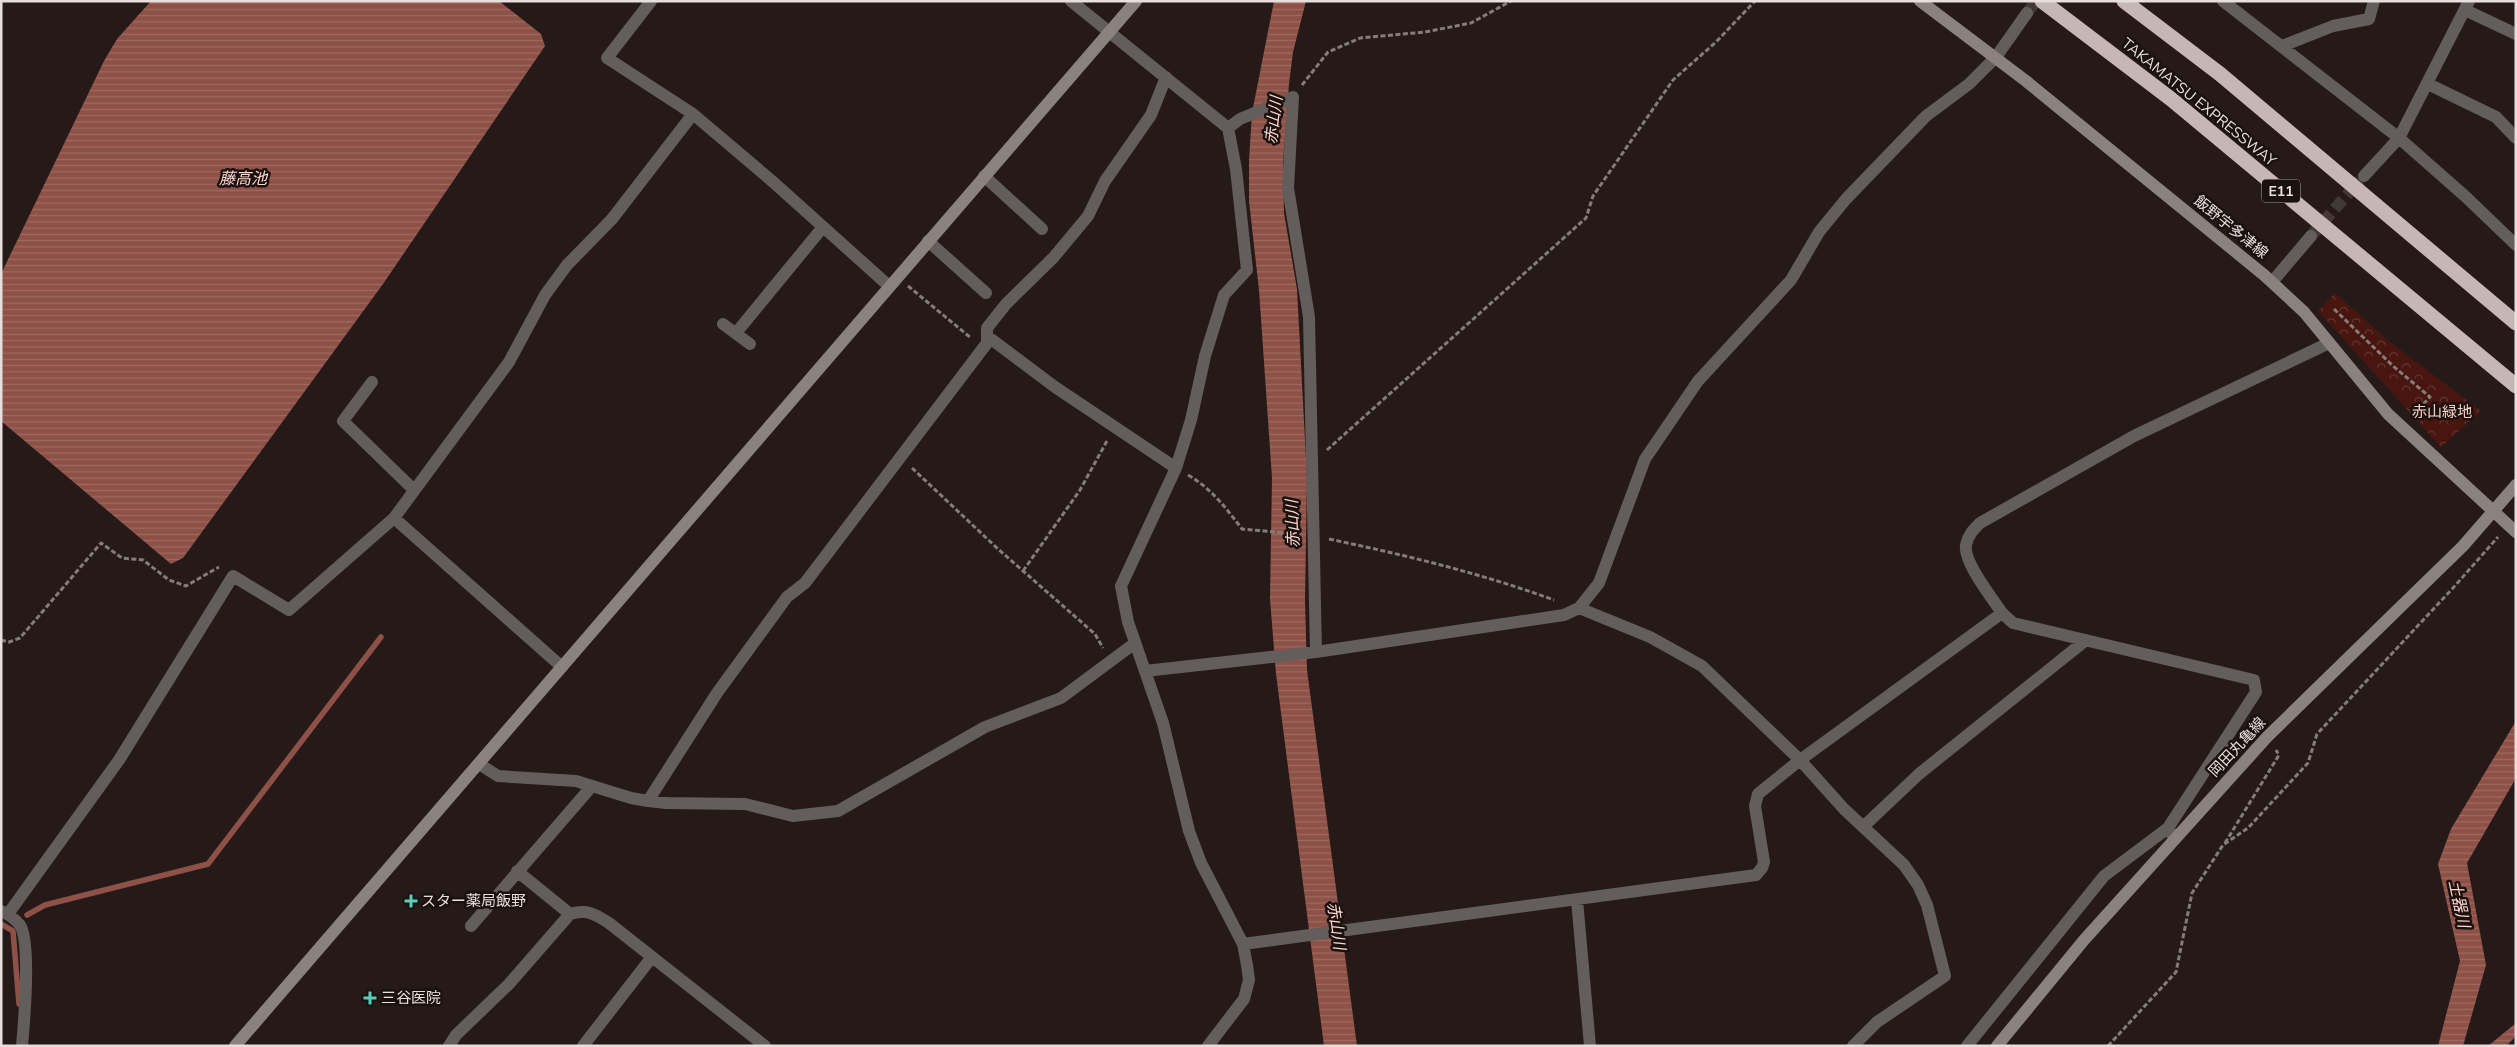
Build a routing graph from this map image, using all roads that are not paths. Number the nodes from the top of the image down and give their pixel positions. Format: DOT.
graph roads {
  1 [pos="651,1"];
  2 [pos="1071,1"];
  3 [pos="1136,1"];
  4 [pos="1920,1"];
  5 [pos="2042,1"];
  6 [pos="2124,1"];
  7 [pos="2223,1"];
  8 [pos="2374,1"];
  9 [pos="2467,6"];
  10 [pos="2027,13"];
  11 [pos="1110,31"];
  12 [pos="2516,34"];
  13 [pos="2282,46"];
  14 [pos="1996,57"];
  15 [pos="1166,77"];
  16 [pos="2428,84"];
  17 [pos="693,114"];
  18 [pos="1228,128"];
  19 [pos="2399,138"];
  20 [pos="2516,138"];
  21 [pos="984,176"];
  22 [pos="2364,176"];
  23 [pos="823,227"];
  24 [pos="1042,229"];
  25 [pos="2311,236"];
  26 [pos="928,241"];
  27 [pos="2516,245"];
  28 [pos="893,281"];
  29 [pos="2272,282"];
  30 [pos="986,293"];
  31 [pos="2516,323"];
  32 [pos="723,324"];
  33 [pos="736,333"];
  34 [pos="985,342"];
  35 [pos="2329,343"];
  36 [pos="750,344"];
  37 [pos="372,382"];
  38 [pos="2516,386"];
  39 [pos="1176,468"];
  40 [pos="2516,486"];
  41 [pos="414,490"];
  42 [pos="2491,512"];
  43 [pos="394,518"];
  44 [pos="2511,529"];
  45 [pos="1579,608"];
  46 [pos="2002,613"];
  47 [pos="2086,640"];
  48 [pos="1135,643"];
  49 [pos="1316,652"];
  50 [pos="562,667"];
  51 [pos="1145,672"];
  52 [pos="1800,760"];
  53 [pos="479,764"];
  54 [pos="592,786"];
  55 [pos="648,801"];
  56 [pos="1864,826"];
  57 [pos="2172,833"];
  58 [pos="518,871"];
  59 [pos="1577,900"];
  60 [pos="5,913"];
  61 [pos="570,914"];
  62 [pos="471,926"];
  63 [pos="1243,944"];
  64 [pos="652,957"];
  65 [pos="22,1046"];
  66 [pos="235,1046"];
  67 [pos="449,1046"];
  68 [pos="583,1046"];
  69 [pos="765,1046"];
  70 [pos="1208,1046"];
  71 [pos="1590,1046"];
  72 [pos="1853,1046"];
  73 [pos="1967,1046"];
  74 [pos="1997,1046"];
  1 -- 17 [label="street"];
  2 -- 11 [label="street"];
  3 -- 11 [label="main road"];
  4 -- 14 [label="main road, 飯野宇多津線"];
  5 -- 38 [label="highway, TAKAMATSU EXPRESSWAY / E11"];
  6 -- 31 [label="highway"];
  7 -- 13 [label="street"];
  8 -- 13 [label="street"];
  9 -- 12 [label="street"];
  9 -- 16 [label="street"];
  10 -- 14 [label="street"];
  11 -- 15 [label="street"];
  11 -- 21 [label="main road"];
  13 -- 19 [label="street"];
  14 -- 29 [label="main road, 飯野宇多津線"];
  14 -- 45 [label="street"];
  15 -- 18 [label="street"];
  15 -- 34 [label="street"];
  16 -- 19 [label="street"];
  16 -- 20 [label="street"];
  17 -- 23 [label="street"];
  17 -- 41 [label="street"];
  18 -- 39 [label="street"];
  18 -- 49 [label="street"];
  19 -- 22 [label="street"];
  19 -- 27 [label="street"];
  21 -- 24 [label="street"];
  21 -- 26 [label="main road"];
  23 -- 28 [label="street"];
  23 -- 33 [label="street"];
  25 -- 29 [label="street"];
  26 -- 28 [label="main road"];
  26 -- 30 [label="street"];
  28 -- 50 [label="main road"];
  29 -- 35 [label="main road, 飯野宇多津線"];
  32 -- 33 [label="street"];
  33 -- 36 [label="street"];
  34 -- 39 [label="street"];
  34 -- 55 [label="street"];
  35 -- 42 [label="main road, 飯野宇多津線"];
  35 -- 46 [label="street"];
  37 -- 41 [label="street"];
  39 -- 48 [label="street"];
  40 -- 42 [label="main road, 岡田丸亀線"];
  41 -- 43 [label="street"];
  42 -- 44 [label="main road, 飯野宇多津線"];
  42 -- 57 [label="main road, 岡田丸亀線"];
  43 -- 50 [label="street"];
  43 -- 60 [label="street"];
  45 -- 49 [label="street"];
  45 -- 52 [label="street"];
  46 -- 47 [label="street"];
  46 -- 52 [label="street"];
  47 -- 56 [label="street"];
  47 -- 57 [label="street"];
  48 -- 51 [label="street"];
  48 -- 55 [label="street"];
  49 -- 51 [label="street"];
  50 -- 53 [label="main road"];
  51 -- 63 [label="street"];
  52 -- 56 [label="street"];
  52 -- 59 [label="street"];
  53 -- 54 [label="street"];
  53 -- 66 [label="main road"];
  54 -- 55 [label="street"];
  54 -- 58 [label="street"];
  56 -- 72 [label="street"];
  57 -- 73 [label="street"];
  57 -- 74 [label="main road, 岡田丸亀線"];
  58 -- 61 [label="street"];
  58 -- 62 [label="street"];
  59 -- 63 [label="street"];
  59 -- 71 [label="street"];
  60 -- 65 [label="street"];
  61 -- 64 [label="street"];
  61 -- 67 [label="street"];
  63 -- 70 [label="street"];
  64 -- 68 [label="street"];
  64 -- 69 [label="street"];
}
